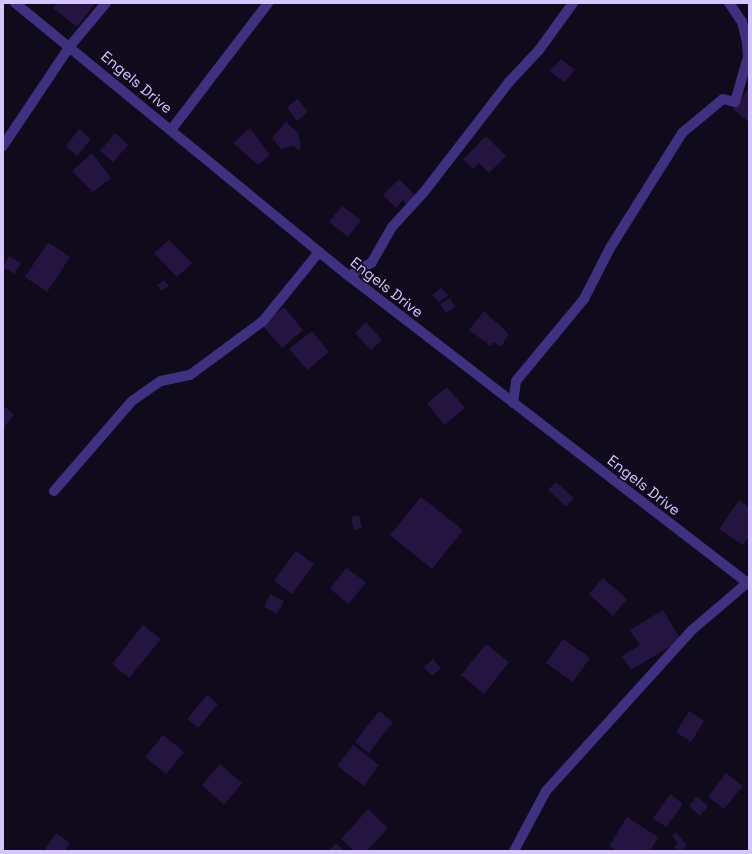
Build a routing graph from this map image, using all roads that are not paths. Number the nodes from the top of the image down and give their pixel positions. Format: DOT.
graph roads {
  1 [pos="15,3"];
  2 [pos="106,3"];
  3 [pos="268,3"];
  4 [pos="573,3"];
  5 [pos="729,3"];
  6 [pos="70,46"];
  7 [pos="171,130"];
  8 [pos="3,146"];
  9 [pos="319,252"];
  10 [pos="349,276"];
  11 [pos="513,403"];
  12 [pos="54,491"];
  13 [pos="748,583"];
  14 [pos="514,851"];
  1 -- 6 [label="street, Engels Drive"];
  2 -- 6 [label="street"];
  3 -- 7 [label="street"];
  4 -- 10 [label="street"];
  5 -- 11 [label="street"];
  6 -- 7 [label="street, Engels Drive"];
  6 -- 8 [label="street"];
  7 -- 9 [label="street, Engels Drive"];
  9 -- 10 [label="street, Engels Drive"];
  9 -- 12 [label="street"];
  10 -- 11 [label="street, Engels Drive"];
  11 -- 13 [label="street, Engels Drive"];
  13 -- 14 [label="street"];
}
